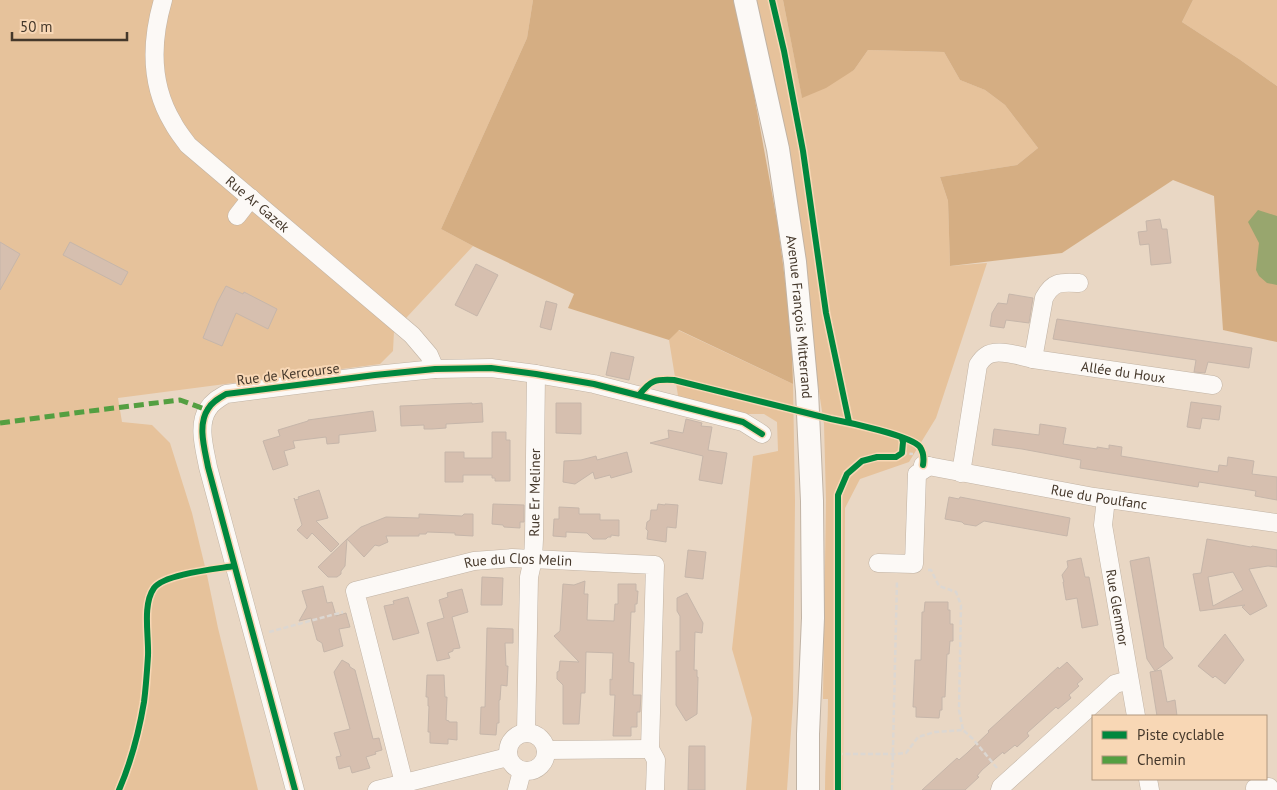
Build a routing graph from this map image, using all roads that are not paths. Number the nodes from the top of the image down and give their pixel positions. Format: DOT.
graph roads {
  1 [pos="163,0"];
  2 [pos="746,0"];
  3 [pos="251,198"];
  4 [pos="237,216"];
  5 [pos="1079,283"];
  6 [pos="1033,359"];
  7 [pos="434,370"];
  8 [pos="536,374"];
  9 [pos="1213,386"];
  10 [pos="762,434"];
  11 [pos="961,473"];
  12 [pos="1106,499"];
  13 [pos="1277,523"];
  14 [pos="533,559"];
  15 [pos="878,563"];
  16 [pos="1129,680"];
  17 [pos="1136,715"];
  18 [pos="526,732"];
  19 [pos="650,749"];
  20 [pos="546,750"];
  21 [pos="508,757"];
  22 [pos="522,770"];
  23 [pos="1004,785"];
  24 [pos="402,786"];
  25 [pos="294,790"];
  26 [pos="377,790"];
  27 [pos="516,790"];
  28 [pos="655,790"];
  29 [pos="808,790"];
  1 -- 3 [label="street, Rue Ar Gazek"];
  2 -- 29 [label="main road, Avenue François Mitterrand"];
  3 -- 4 [label="street"];
  3 -- 7 [label="street, Rue Ar Gazek"];
  5 -- 6 [label="street"];
  6 -- 9 [label="street, Allée du Houx"];
  6 -- 11 [label="street, Allée du Houx"];
  7 -- 8 [label="street, Rue de Kercourse"];
  7 -- 25 [label="street, Rue de Kercourse"];
  8 -- 10 [label="street, Rue de Kercourse"];
  8 -- 14 [label="street, Rue Er Meliner"];
  11 -- 12 [label="street, Rue du Poulfanc"];
  11 -- 15 [label="street, Rue du Poulfanc"];
  12 -- 13 [label="street, Rue du Poulfanc"];
  12 -- 16 [label="street, Rue Glenmor"];
  14 -- 18 [label="street, Rue Er Meliner"];
  14 -- 19 [label="street, Rue du Clos Melin"];
  14 -- 24 [label="street, Rue du Clos Melin"];
  16 -- 17 [label="street, Rue Glenmor"];
  16 -- 23 [label="street"];
  18 -- 20 [label="street"];
  18 -- 21 [label="street"];
  19 -- 20 [label="street"];
  19 -- 28 [label="street, Rue du Clos Melin"];
  20 -- 22 [label="street"];
  21 -- 22 [label="street"];
  21 -- 24 [label="street"];
  22 -- 27 [label="street"];
  24 -- 26 [label="street"];
}
